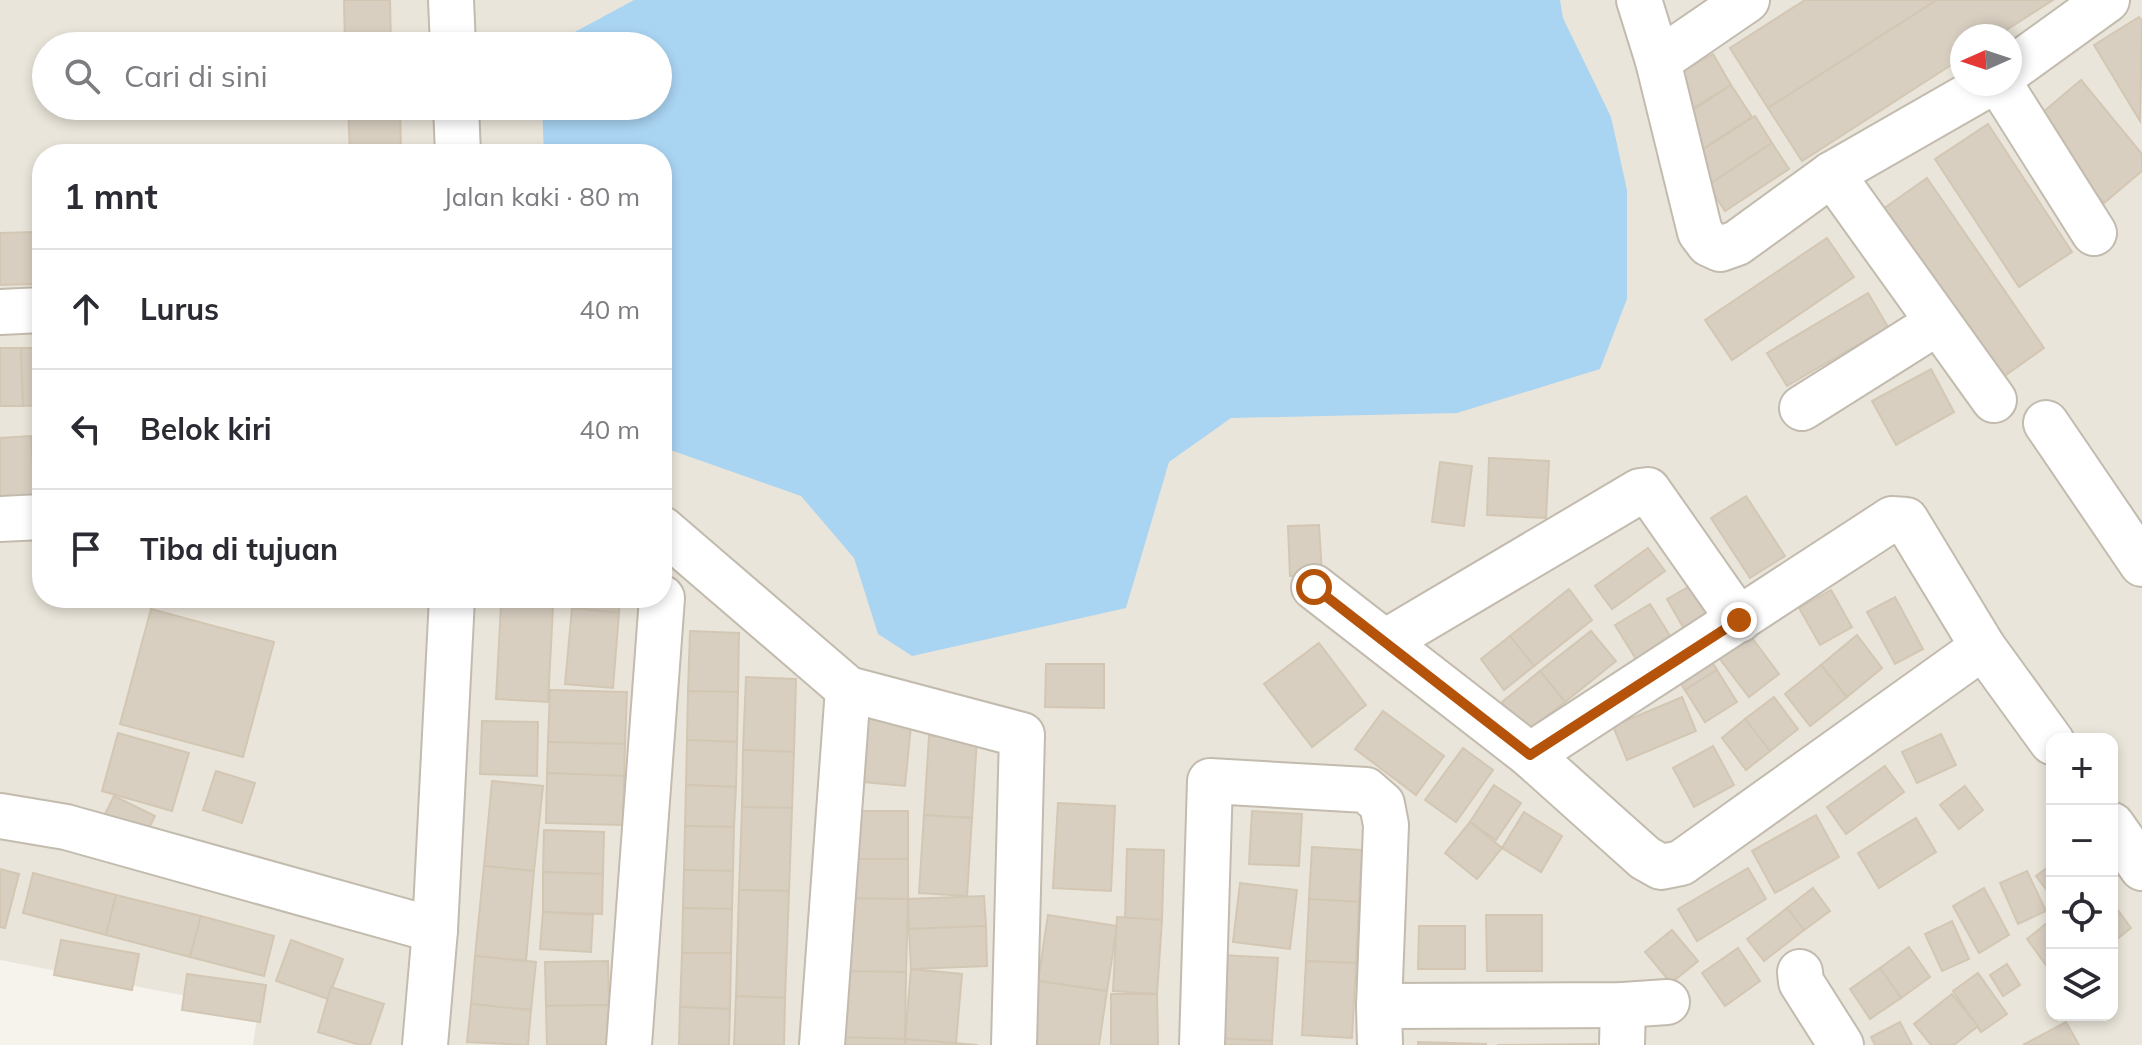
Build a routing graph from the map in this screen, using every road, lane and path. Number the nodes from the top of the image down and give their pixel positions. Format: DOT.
graph roads {
  1 [pos="451,0"];
  2 [pos="1639,0"];
  3 [pos="1747,0"];
  4 [pos="2107,0"];
  5 [pos="452,32"];
  6 [pos="1658,61"];
  7 [pos="2022,61"];
  8 [pos="1968,96"];
  9 [pos="2008,96"];
  10 [pos="457,120"];
  11 [pos="458,144"];
  12 [pos="1832,174"];
  13 [pos="2094,233"];
  14 [pos="32,310"];
  15 [pos="0,312"];
  16 [pos="1937,323"];
  17 [pos="1994,400"];
  18 [pos="1802,408"];
  19 [pos="2046,423"];
  20 [pos="32,517"];
  21 [pos="0,519"];
  22 [pos="672,538"];
  23 [pos="2142,564"];
  24 [pos="1314,587"];
  25 [pos="451,608"];
  26 [pos="661,608"];
  27 [pos="1739,620"];
  28 [pos="1385,642"];
  29 [pos="1983,647"];
  30 [pos="848,689"];
  31 [pos="2046,734"];
  32 [pos="1530,755"];
  33 [pos="0,816"];
  34 [pos="435,930"];
  35 [pos="1800,972"];
  36 [pos="1667,1002"];
  37 [pos="1380,1025"];
  38 [pos="1622,1025"];
  39 [pos="425,1045"];
  40 [pos="629,1045"];
  41 [pos="822,1045"];
  42 [pos="1014,1045"];
  43 [pos="1202,1045"];
  44 [pos="1841,1045"];
  1 -- 5 [label="street"];
  2 -- 6 [label="street"];
  3 -- 6 [label="street"];
  4 -- 7 [label="street"];
  6 -- 12 [label="street"];
  8 -- 12 [label="street"];
  9 -- 13 [label="street"];
  10 -- 11 [label="street"];
  12 -- 16 [label="street"];
  14 -- 15 [label="street"];
  16 -- 17 [label="street"];
  16 -- 18 [label="street"];
  19 -- 23 [label="street"];
  20 -- 21 [label="street"];
  22 -- 30 [label="street"];
  24 -- 28 [label="street"];
  25 -- 34 [label="street"];
  26 -- 40 [label="street"];
  27 -- 28 [label="street"];
  27 -- 29 [label="street"];
  27 -- 32 [label="street"];
  28 -- 32 [label="street"];
  29 -- 31 [label="street"];
  29 -- 32 [label="street"];
  30 -- 41 [label="street"];
  30 -- 42 [label="street"];
  33 -- 34 [label="street"];
  34 -- 39 [label="street"];
  35 -- 44 [label="street"];
  36 -- 38 [label="street"];
  37 -- 38 [label="street"];
  37 -- 43 [label="street"];
}
